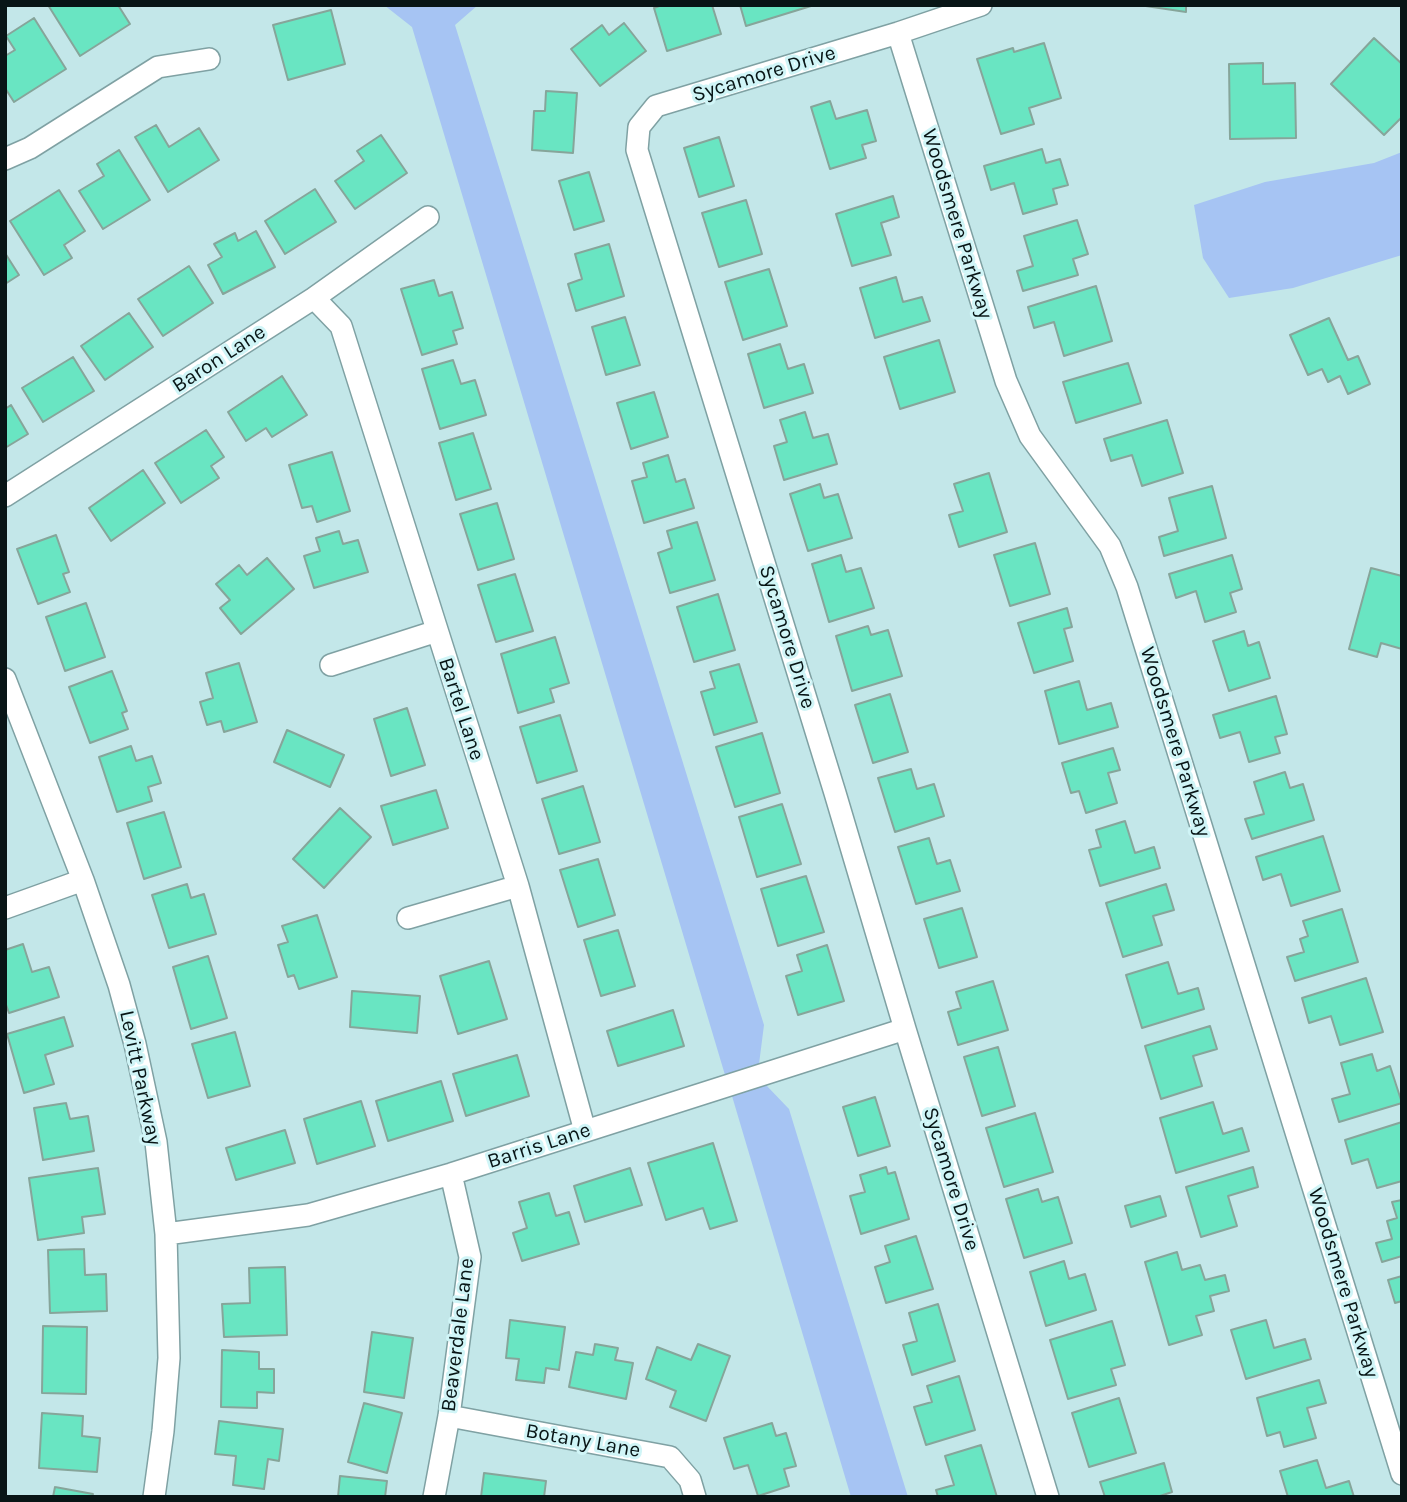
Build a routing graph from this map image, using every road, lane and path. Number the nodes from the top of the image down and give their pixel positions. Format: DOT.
graph roads {
  1 [pos="981,5"];
  2 [pos="898,33"];
  3 [pos="209,59"];
  4 [pos="5,159"];
  5 [pos="428,217"];
  6 [pos="314,298"];
  7 [pos="5,496"];
  8 [pos="437,631"];
  9 [pos="331,665"];
  10 [pos="5,679"];
  11 [pos="83,880"];
  12 [pos="518,886"];
  13 [pos="5,908"];
  14 [pos="408,918"];
  15 [pos="905,1029"];
  16 [pos="585,1131"];
  17 [pos="450,1174"];
  18 [pos="166,1234"];
  19 [pos="449,1416"];
  20 [pos="1402,1474"];
  21 [pos="154,1497"];
  22 [pos="434,1497"];
  23 [pos="695,1497"];
  24 [pos="1048,1497"];
  1 -- 2 [label="street, Sycamore Drive"];
  2 -- 15 [label="street, Sycamore Drive"];
  2 -- 20 [label="street, Woodsmere Parkway"];
  3 -- 4 [label="street"];
  5 -- 6 [label="street, Baron Lane"];
  6 -- 7 [label="street, Baron Lane"];
  6 -- 8 [label="street, Bartel Lane"];
  8 -- 9 [label="street"];
  8 -- 12 [label="street, Bartel Lane"];
  10 -- 11 [label="street, Levitt Parkway"];
  11 -- 13 [label="street"];
  11 -- 18 [label="street, Levitt Parkway"];
  12 -- 14 [label="street"];
  12 -- 16 [label="street, Bartel Lane"];
  15 -- 16 [label="street, Barris Lane"];
  15 -- 24 [label="street, Sycamore Drive"];
  16 -- 17 [label="street, Barris Lane"];
  17 -- 18 [label="street, Barris Lane"];
  17 -- 19 [label="street, Beaverdale Lane"];
  18 -- 21 [label="street, Levitt Parkway"];
  19 -- 22 [label="street, Beaverdale Lane"];
  19 -- 23 [label="street, Botany Lane"];
}
